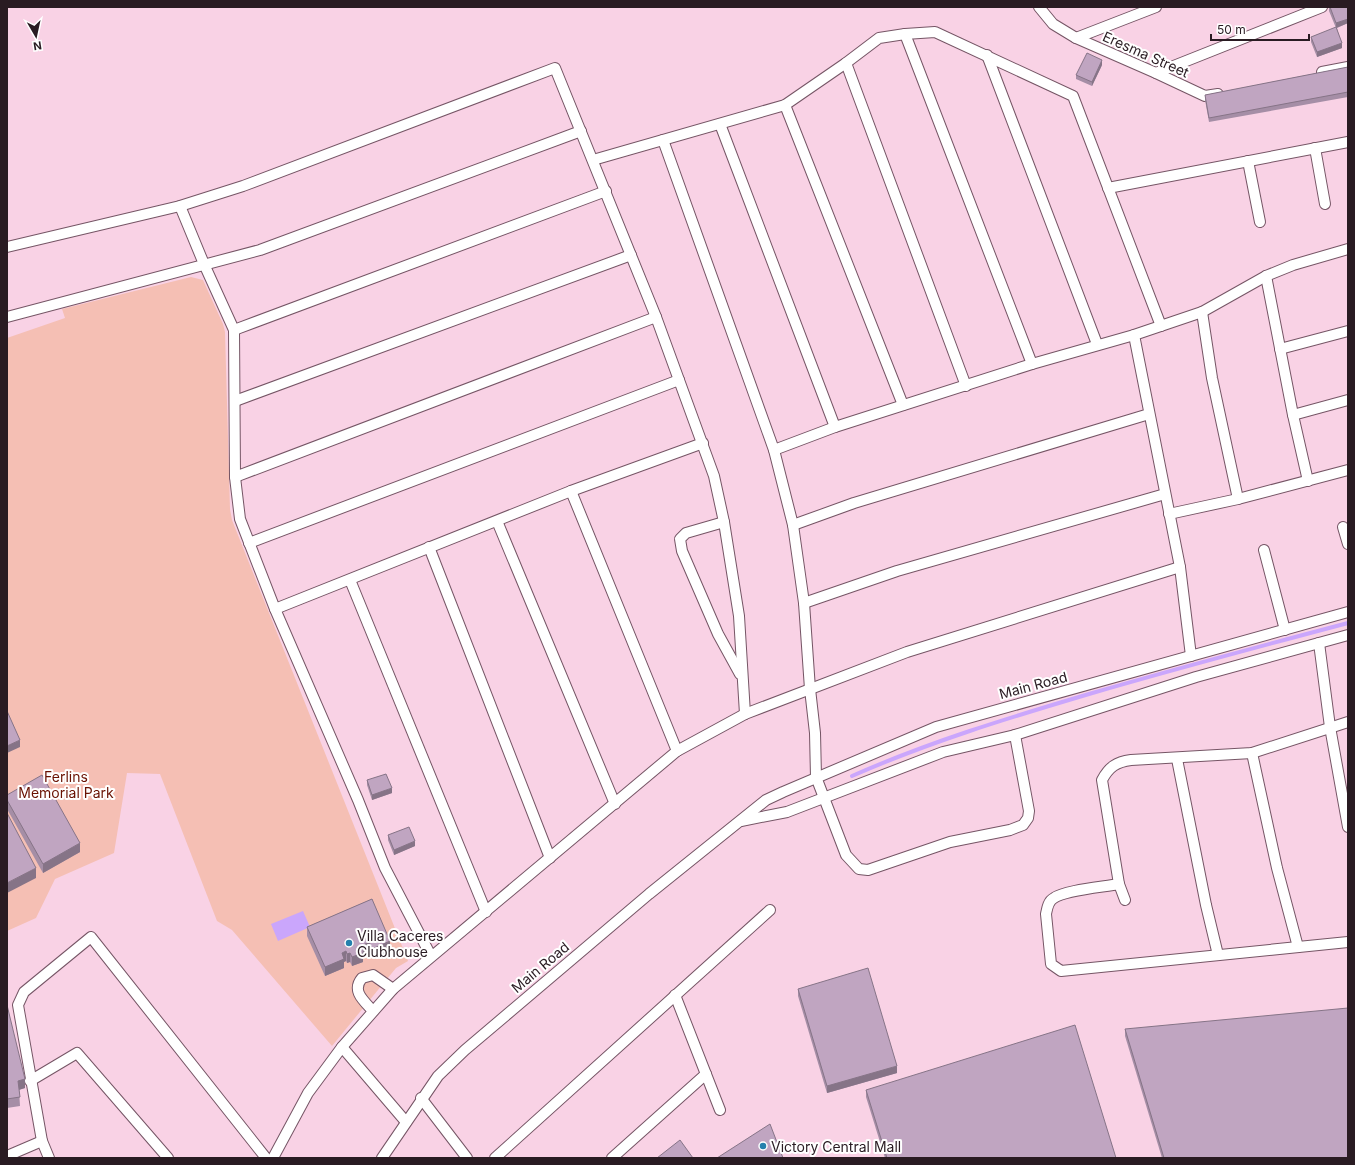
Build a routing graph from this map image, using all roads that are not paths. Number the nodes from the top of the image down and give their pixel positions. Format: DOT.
graph roads {
  1 [pos="1039,7"];
  2 [pos="1156,7"];
  3 [pos="1322,7"];
  4 [pos="905,34"];
  5 [pos="1076,38"];
  6 [pos="987,55"];
  7 [pos="846,63"];
  8 [pos="1348,67"];
  9 [pos="1156,73"];
  10 [pos="1310,75"];
  11 [pos="1227,92"];
  12 [pos="785,105"];
  13 [pos="720,124"];
  14 [pos="582,130"];
  15 [pos="663,140"];
  16 [pos="1348,142"];
  17 [pos="1315,148"];
  18 [pos="594,160"];
  19 [pos="1248,161"];
  20 [pos="1108,188"];
  21 [pos="606,191"];
  22 [pos="1325,204"];
  23 [pos="180,206"];
  24 [pos="1260,222"];
  25 [pos="7,247"];
  26 [pos="1348,249"];
  27 [pos="631,255"];
  28 [pos="204,264"];
  29 [pos="1266,276"];
  30 [pos="1202,312"];
  31 [pos="7,317"];
  32 [pos="656,317"];
  33 [pos="1161,326"];
  34 [pos="234,330"];
  35 [pos="1348,331"];
  36 [pos="1134,335"];
  37 [pos="1097,344"];
  38 [pos="1280,349"];
  39 [pos="1032,364"];
  40 [pos="679,380"];
  41 [pos="966,386"];
  42 [pos="1348,400"];
  43 [pos="235,401"];
  44 [pos="903,405"];
  45 [pos="1149,414"];
  46 [pos="1293,415"];
  47 [pos="835,427"];
  48 [pos="703,443"];
  49 [pos="774,450"];
  50 [pos="1348,470"];
  51 [pos="235,477"];
  52 [pos="1308,481"];
  53 [pos="571,491"];
  54 [pos="1165,494"];
  55 [pos="1238,500"];
  56 [pos="1169,514"];
  57 [pos="497,521"];
  58 [pos="724,522"];
  59 [pos="792,525"];
  60 [pos="1343,526"];
  61 [pos="249,543"];
  62 [pos="1348,544"];
  63 [pos="429,547"];
  64 [pos="1264,550"];
  65 [pos="1180,567"];
  66 [pos="350,580"];
  67 [pos="804,603"];
  68 [pos="275,608"];
  69 [pos="1348,612"];
  70 [pos="1285,630"];
  71 [pos="1348,635"];
  72 [pos="1319,643"];
  73 [pos="1192,656"];
  74 [pos="742,676"];
  75 [pos="810,689"];
  76 [pos="745,714"];
  77 [pos="1348,722"];
  78 [pos="1330,727"];
  79 [pos="1015,735"];
  80 [pos="677,752"];
  81 [pos="1252,753"];
  82 [pos="1177,759"];
  83 [pos="816,777"];
  84 [pos="824,798"];
  85 [pos="615,804"];
  86 [pos="739,821"];
  87 [pos="1348,827"];
  88 [pos="550,858"];
  89 [pos="1119,884"];
  90 [pos="1125,900"];
  91 [pos="770,910"];
  92 [pos="486,912"];
  93 [pos="1348,942"];
  94 [pos="1298,947"];
  95 [pos="1218,955"];
  96 [pos="431,956"];
  97 [pos="393,989"];
  98 [pos="675,995"];
  99 [pos="373,1011"];
  100 [pos="342,1047"];
  101 [pos="706,1074"];
  102 [pos="30,1081"];
  103 [pos="421,1098"];
  104 [pos="720,1110"];
  105 [pos="406,1122"];
  106 [pos="42,1141"];
  107 [pos="7,1156"];
  108 [pos="49,1158"];
  109 [pos="168,1158"];
  110 [pos="266,1158"];
  111 [pos="273,1158"];
  112 [pos="382,1158"];
  113 [pos="467,1158"];
  114 [pos="495,1158"];
  115 [pos="612,1158"];
  1 -- 5 [label="street, Eresma Street"];
  2 -- 5 [label="street"];
  3 -- 9 [label="street"];
  4 -- 6 [label="street"];
  4 -- 7 [label="street"];
  4 -- 39 [label="street"];
  5 -- 9 [label="street, Eresma Street"];
  6 -- 20 [label="street"];
  6 -- 37 [label="street"];
  7 -- 12 [label="street"];
  7 -- 41 [label="street"];
  8 -- 10 [label="street"];
  9 -- 11 [label="street, Eresma Street"];
  12 -- 13 [label="street"];
  12 -- 44 [label="street"];
  13 -- 15 [label="street"];
  13 -- 47 [label="street"];
  14 -- 18 [label="street"];
  14 -- 23 [label="street"];
  14 -- 28 [label="street"];
  15 -- 18 [label="street"];
  15 -- 49 [label="street"];
  16 -- 17 [label="street"];
  17 -- 19 [label="street"];
  17 -- 22 [label="street"];
  18 -- 21 [label="street"];
  19 -- 20 [label="street"];
  19 -- 24 [label="street"];
  20 -- 33 [label="street"];
  21 -- 27 [label="street"];
  21 -- 34 [label="street"];
  23 -- 25 [label="street"];
  23 -- 28 [label="street"];
  26 -- 29 [label="street"];
  27 -- 32 [label="street"];
  27 -- 43 [label="street"];
  28 -- 31 [label="street"];
  28 -- 34 [label="street"];
  29 -- 30 [label="street"];
  29 -- 38 [label="street"];
  30 -- 33 [label="street"];
  30 -- 55 [label="street"];
  32 -- 40 [label="street"];
  32 -- 51 [label="street"];
  33 -- 36 [label="street"];
  34 -- 43 [label="street"];
  35 -- 38 [label="street"];
  36 -- 37 [label="street"];
  36 -- 45 [label="street"];
  37 -- 39 [label="street"];
  38 -- 46 [label="street"];
  39 -- 41 [label="street"];
  40 -- 48 [label="street"];
  40 -- 61 [label="street"];
  41 -- 44 [label="street"];
  42 -- 46 [label="street"];
  43 -- 51 [label="street"];
  44 -- 47 [label="street"];
  45 -- 54 [label="street"];
  45 -- 59 [label="street"];
  46 -- 52 [label="street"];
  47 -- 49 [label="street"];
  48 -- 53 [label="street"];
  48 -- 58 [label="street"];
  49 -- 59 [label="street"];
  50 -- 52 [label="street"];
  51 -- 61 [label="street"];
  52 -- 55 [label="street"];
  53 -- 57 [label="street"];
  53 -- 80 [label="street"];
  54 -- 56 [label="street"];
  54 -- 67 [label="street"];
  55 -- 56 [label="street"];
  56 -- 65 [label="street"];
  57 -- 63 [label="street"];
  57 -- 85 [label="street"];
  58 -- 74 [label="street"];
  58 -- 74 [label="street"];
  59 -- 67 [label="street"];
  60 -- 62 [label="street"];
  61 -- 68 [label="street"];
  63 -- 66 [label="street"];
  63 -- 88 [label="street"];
  64 -- 70 [label="street"];
  65 -- 73 [label="street"];
  65 -- 75 [label="street"];
  66 -- 68 [label="street"];
  66 -- 92 [label="street"];
  67 -- 75 [label="street"];
  68 -- 96 [label="street"];
  69 -- 70 [label="street, Main Road"];
  70 -- 73 [label="street, Main Road"];
  71 -- 72 [label="street, Main Road"];
  72 -- 78 [label="street"];
  72 -- 79 [label="street, Main Road"];
  73 -- 83 [label="street, Main Road"];
  74 -- 76 [label="street"];
  75 -- 76 [label="street"];
  75 -- 83 [label="street"];
  76 -- 80 [label="street"];
  77 -- 78 [label="street"];
  78 -- 81 [label="street"];
  78 -- 87 [label="street"];
  79 -- 84 [label="street, Main Road"];
  79 -- 84 [label="street"];
  80 -- 85 [label="street"];
  81 -- 82 [label="street"];
  81 -- 94 [label="street"];
  82 -- 89 [label="street"];
  82 -- 95 [label="street"];
  83 -- 84 [label="street"];
  83 -- 86 [label="street, Main Road"];
  84 -- 86 [label="street, Main Road"];
  85 -- 88 [label="street"];
  86 -- 103 [label="street, Main Road"];
  88 -- 92 [label="street"];
  89 -- 90 [label="street"];
  89 -- 95 [label="street"];
  91 -- 98 [label="street"];
  92 -- 96 [label="street"];
  93 -- 94 [label="street"];
  94 -- 95 [label="street"];
  96 -- 97 [label="street"];
  97 -- 99 [label="street"];
  97 -- 99 [label="street"];
  98 -- 101 [label="street"];
  98 -- 114 [label="street"];
  99 -- 100 [label="street"];
  100 -- 105 [label="street"];
  100 -- 111 [label="street"];
  101 -- 104 [label="street"];
  101 -- 115 [label="street"];
  102 -- 106 [label="street"];
  102 -- 109 [label="street"];
  102 -- 110 [label="street"];
  103 -- 105 [label="street, Main Road"];
  103 -- 113 [label="street"];
  105 -- 112 [label="street, Main Road"];
  106 -- 107 [label="street"];
  106 -- 108 [label="street"];
}
